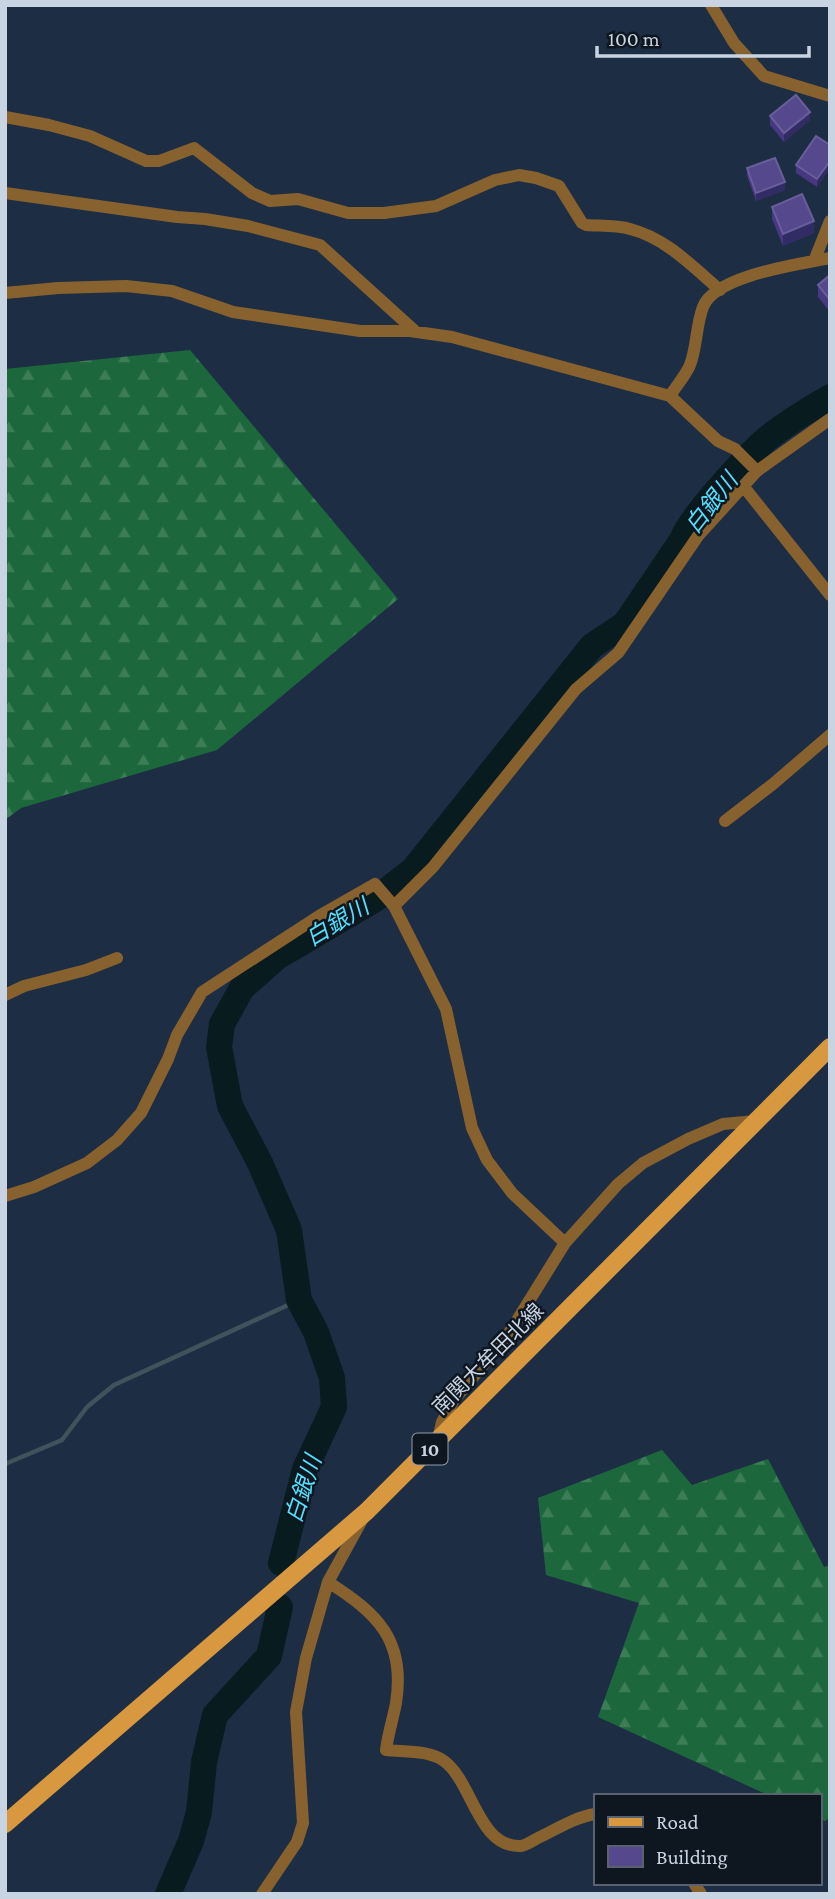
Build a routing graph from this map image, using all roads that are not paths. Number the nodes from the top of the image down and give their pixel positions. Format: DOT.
graph roads {
  1 [pos="711,5"];
  2 [pos="830,96"];
  3 [pos="5,117"];
  4 [pos="5,193"];
  5 [pos="830,221"];
  6 [pos="830,258"];
  7 [pos="814,261"];
  8 [pos="720,290"];
  9 [pos="5,293"];
  10 [pos="416,332"];
  11 [pos="670,396"];
  12 [pos="830,419"];
  13 [pos="757,471"];
  14 [pos="744,488"];
  15 [pos="830,595"];
  16 [pos="830,734"];
  17 [pos="726,821"];
  18 [pos="391,902"];
  19 [pos="117,958"];
  20 [pos="5,995"];
  21 [pos="830,1047"];
  22 [pos="756,1121"];
  23 [pos="5,1196"];
  24 [pos="565,1243"];
  25 [pos="437,1442"];
  26 [pos="367,1511"];
  27 [pos="328,1582"];
  28 [pos="594,1814"];
  29 [pos="5,1824"];
  30 [pos="262,1894"];
  1 -- 2 [label="street"];
  3 -- 8 [label="street"];
  4 -- 10 [label="street"];
  5 -- 7 [label="street"];
  6 -- 7 [label="street"];
  7 -- 8 [label="street"];
  8 -- 11 [label="street"];
  9 -- 10 [label="street"];
  10 -- 11 [label="street"];
  11 -- 13 [label="street"];
  12 -- 13 [label="street"];
  13 -- 14 [label="street"];
  14 -- 15 [label="street"];
  14 -- 18 [label="street"];
  16 -- 17 [label="street"];
  18 -- 23 [label="street"];
  18 -- 24 [label="street"];
  19 -- 20 [label="street"];
  21 -- 22 [label="main road, 南関大牟田北線 / 10"];
  22 -- 24 [label="street"];
  22 -- 25 [label="main road, 南関大牟田北線 / 10"];
  24 -- 25 [label="street"];
  25 -- 26 [label="main road, 南関大牟田北線 / 10"];
  26 -- 27 [label="street"];
  26 -- 29 [label="main road, 南関大牟田北線 / 10"];
  27 -- 28 [label="street"];
  27 -- 30 [label="street"];
}
